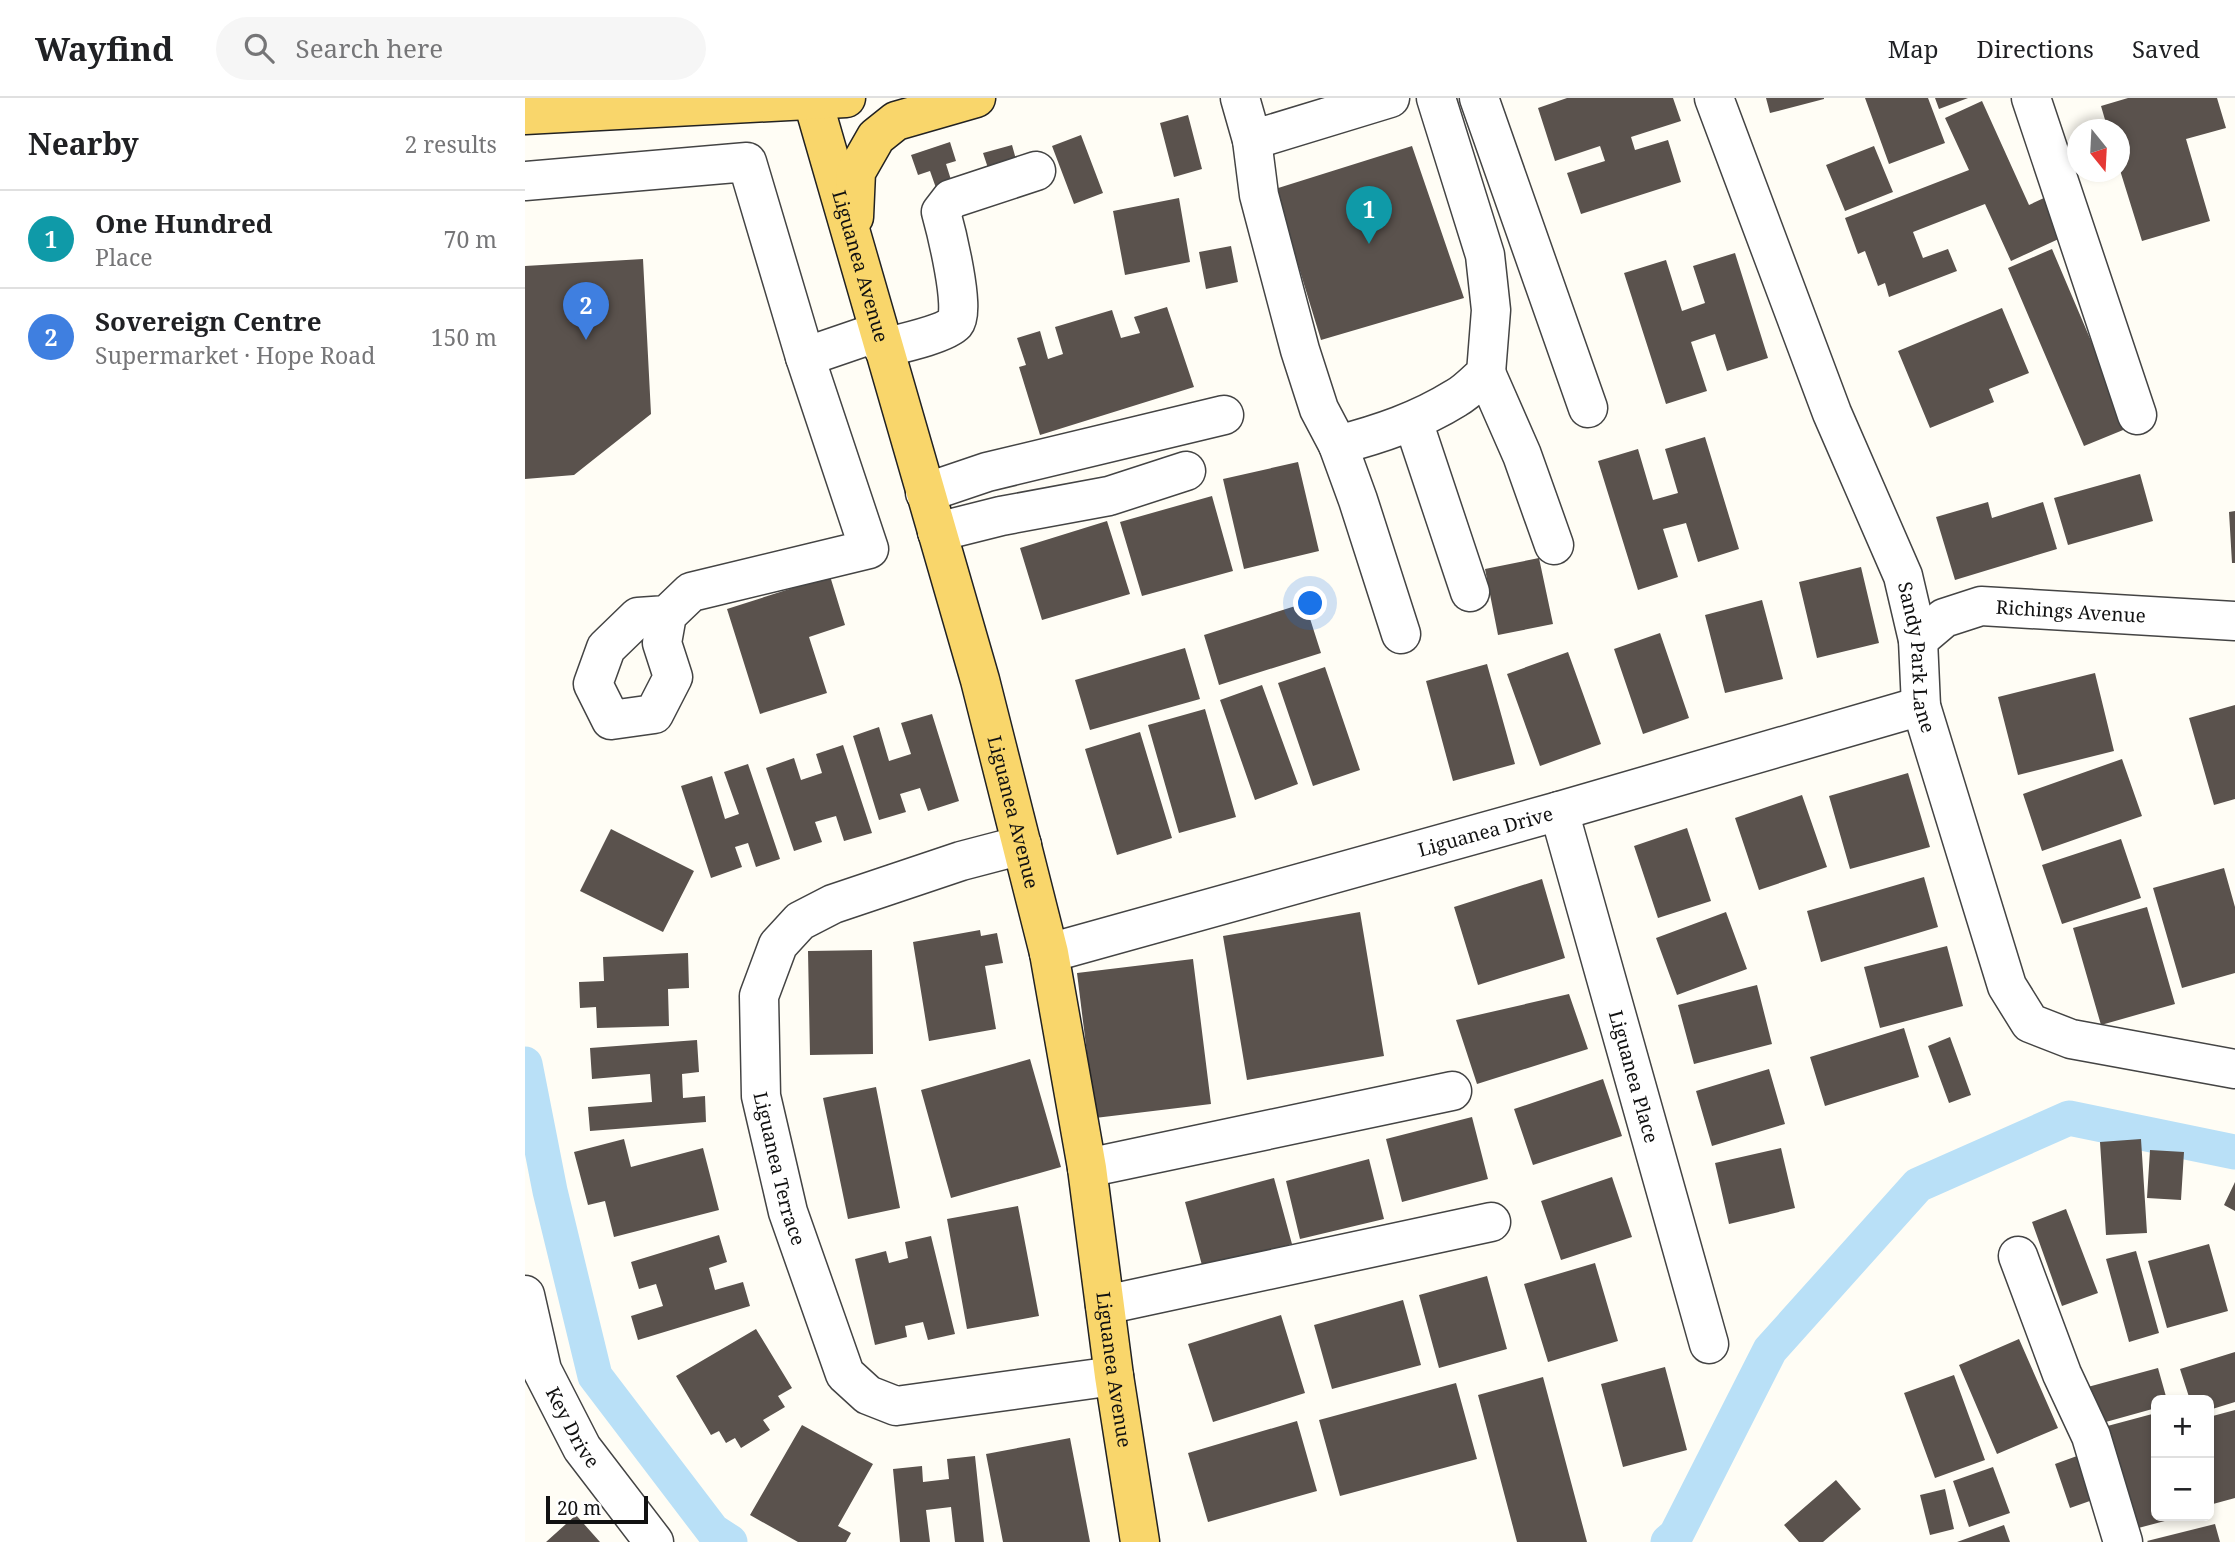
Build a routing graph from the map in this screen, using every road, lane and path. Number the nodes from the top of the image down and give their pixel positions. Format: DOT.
graph roads {
  1 [pos="824,98"];
  2 [pos="976,98"];
  3 [pos="1240,98"];
  4 [pos="1390,98"];
  5 [pos="1436,98"];
  6 [pos="1479,98"];
  7 [pos="1714,98"];
  8 [pos="2031,98"];
  9 [pos="525,115"];
  10 [pos="1252,140"];
  11 [pos="1036,171"];
  12 [pos="525,181"];
  13 [pos="857,259"];
  14 [pos="881,340"];
  15 [pos="805,357"];
  16 [pos="1486,373"];
  17 [pos="1588,408"];
  18 [pos="1224,415"];
  19 [pos="2137,415"];
  20 [pos="1413,421"];
  21 [pos="1338,445"];
  22 [pos="1186,471"];
  23 [pos="925,494"];
  24 [pos="937,532"];
  25 [pos="1554,545"];
  26 [pos="1471,592"];
  27 [pos="667,615"];
  28 [pos="2235,621"];
  29 [pos="1401,634"];
  30 [pos="1918,640"];
  31 [pos="1921,706"];
  32 [pos="1559,811"];
  33 [pos="1022,845"];
  34 [pos="1049,953"];
  35 [pos="2235,1069"];
  36 [pos="1452,1091"];
  37 [pos="1087,1168"];
  38 [pos="1491,1222"];
  39 [pos="2018,1256"];
  40 [pos="525,1295"];
  41 [pos="1105,1306"];
  42 [pos="1709,1343"];
  43 [pos="533,1373"];
  44 [pos="1114,1377"];
  45 [pos="654,1542"];
  46 [pos="1140,1542"];
  47 [pos="2123,1542"];
  1 -- 9 [label="main road"];
  1 -- 13 [label="main road, Liguanea Avenue"];
  2 -- 13 [label="main road"];
  3 -- 10 [label="street"];
  4 -- 10 [label="street"];
  5 -- 16 [label="street"];
  6 -- 17 [label="street"];
  7 -- 30 [label="street, Sandy Park Lane"];
  8 -- 19 [label="street"];
  10 -- 21 [label="street"];
  11 -- 14 [label="street"];
  12 -- 15 [label="street"];
  13 -- 14 [label="main road, Liguanea Avenue"];
  14 -- 15 [label="street"];
  14 -- 23 [label="main road, Liguanea Avenue"];
  15 -- 27 [label="street"];
  16 -- 20 [label="street"];
  16 -- 25 [label="street"];
  18 -- 23 [label="street"];
  20 -- 21 [label="street"];
  20 -- 26 [label="street"];
  21 -- 29 [label="street"];
  22 -- 24 [label="street"];
  23 -- 24 [label="main road, Liguanea Avenue"];
  24 -- 33 [label="main road, Liguanea Avenue"];
  28 -- 30 [label="street, Richings Avenue"];
  30 -- 31 [label="street, Sandy Park Lane"];
  31 -- 32 [label="street, Liguanea Drive"];
  31 -- 35 [label="street, Sandy Park Lane"];
  32 -- 34 [label="street, Liguanea Drive"];
  32 -- 42 [label="street, Liguanea Place"];
  33 -- 34 [label="main road, Liguanea Avenue"];
  33 -- 44 [label="street, Liguanea Terrace"];
  34 -- 37 [label="main road, Liguanea Avenue"];
  36 -- 37 [label="street"];
  37 -- 41 [label="main road, Liguanea Avenue"];
  38 -- 41 [label="street"];
  39 -- 47 [label="street"];
  40 -- 43 [label="street, Key Drive"];
  41 -- 44 [label="main road, Liguanea Avenue"];
  43 -- 45 [label="street, Key Drive"];
  44 -- 46 [label="main road, Liguanea Avenue"];
}
